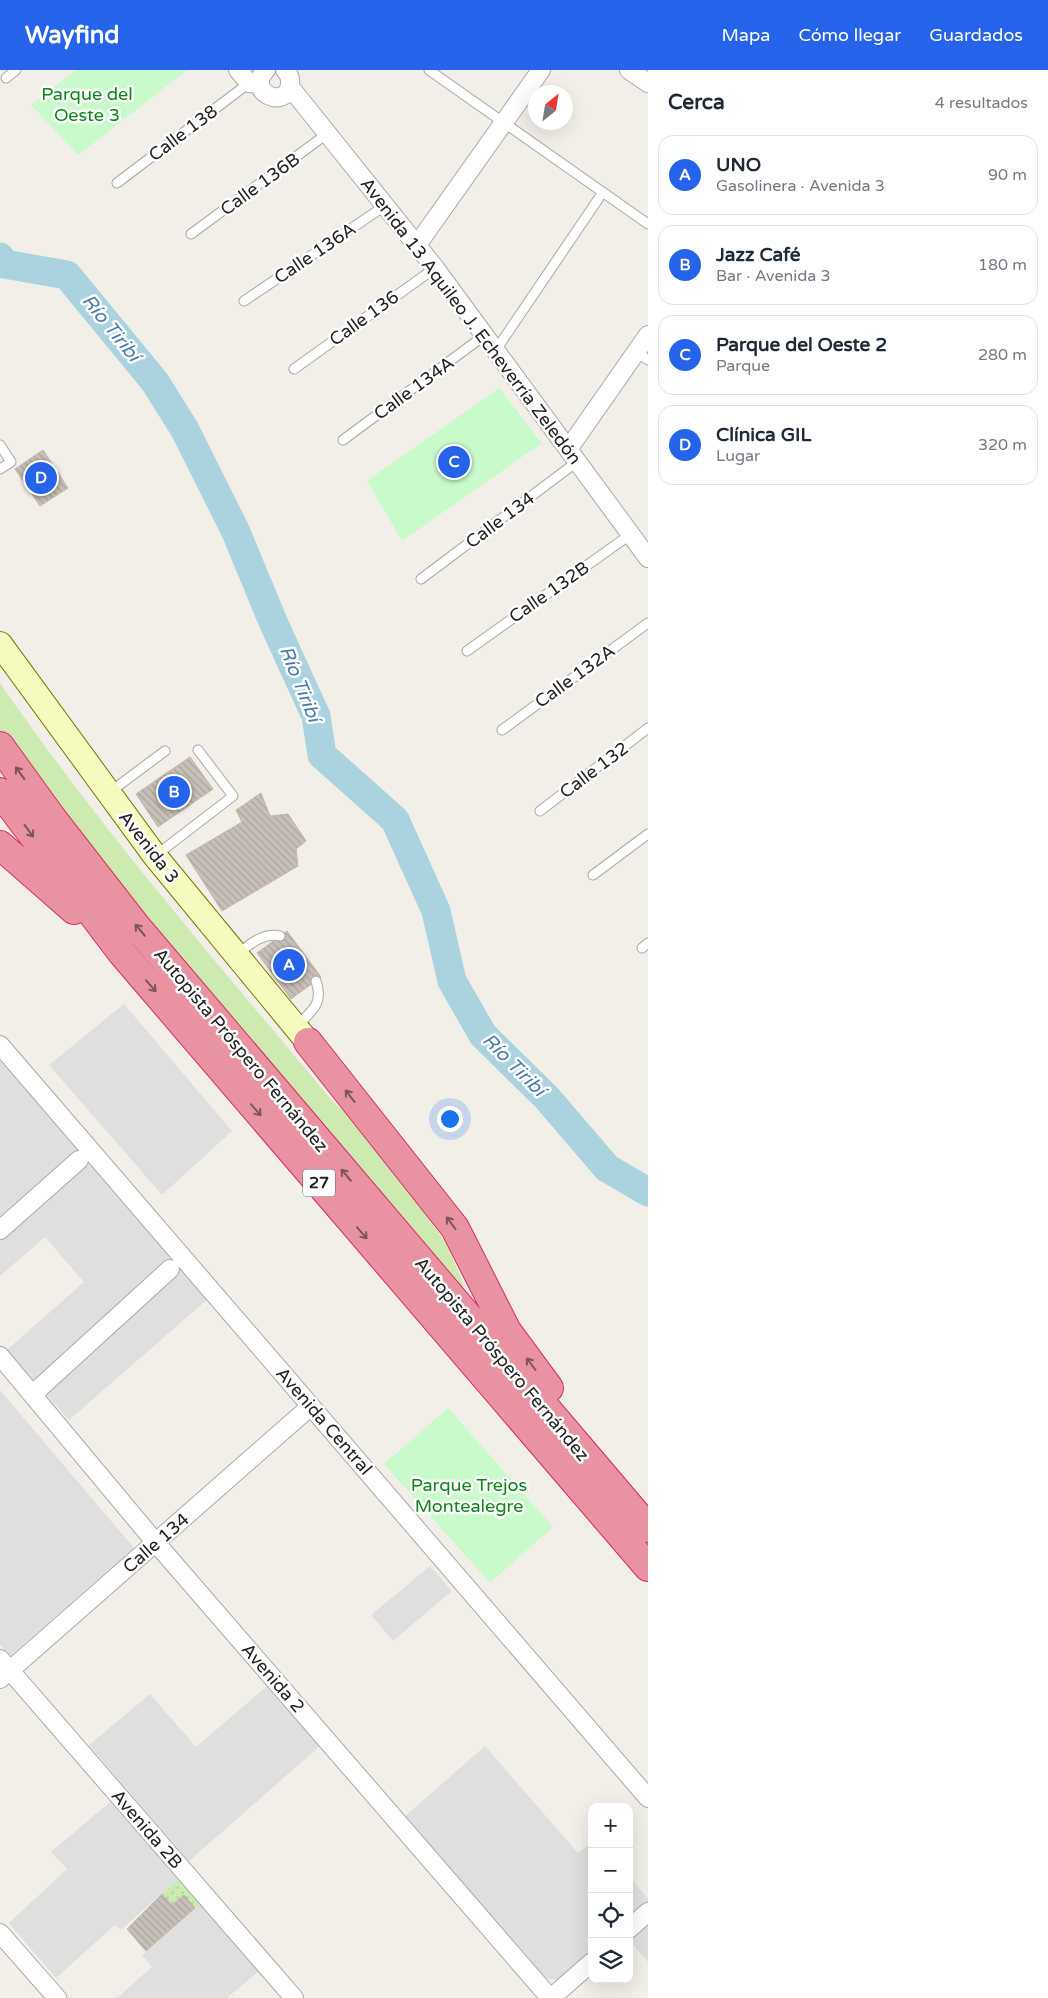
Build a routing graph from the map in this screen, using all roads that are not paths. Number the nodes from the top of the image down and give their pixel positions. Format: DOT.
graph roads {
  1 [pos="16,70"];
  2 [pos="285,70"];
  3 [pos="429,70"];
  4 [pos="541,70"];
  5 [pos="629,70"];
  6 [pos="253,77"];
  7 [pos="6,78"];
  8 [pos="648,83"];
  9 [pos="290,87"];
  10 [pos="504,123"];
  11 [pos="328,133"];
  12 [pos="117,183"];
  13 [pos="603,192"];
  14 [pos="386,205"];
  15 [pos="648,224"];
  16 [pos="191,234"];
  17 [pos="417,245"];
  18 [pos="435,268"];
  19 [pos="244,302"];
  20 [pos="485,335"];
  21 [pos="648,335"];
  22 [pos="496,350"];
  23 [pos="642,356"];
  24 [pos="294,368"];
  25 [pos="343,440"];
  26 [pos="0,445"];
  27 [pos="574,455"];
  28 [pos="0,470"];
  29 [pos="631,534"];
  30 [pos="646,551"];
  31 [pos="421,579"];
  32 [pos="648,623"];
  33 [pos="0,644"];
  34 [pos="467,651"];
  35 [pos="648,728"];
  36 [pos="502,730"];
  37 [pos="0,746"];
  38 [pos="198,750"];
  39 [pos="166,751"];
  40 [pos="0,792"];
  41 [pos="108,794"];
  42 [pos="540,811"];
  43 [pos="648,834"];
  44 [pos="0,845"];
  45 [pos="155,856"];
  46 [pos="592,875"];
  47 [pos="280,936"];
  48 [pos="122,953"];
  49 [pos="236,955"];
  50 [pos="316,981"];
  51 [pos="301,1034"];
  52 [pos="0,1045"];
  53 [pos="80,1160"];
  54 [pos="0,1230"];
  55 [pos="170,1269"];
  56 [pos="0,1356"];
  57 [pos="33,1394"];
  58 [pos="311,1406"];
  59 [pos="615,1492"];
  60 [pos="648,1528"];
  61 [pos="156,1543"];
  62 [pos="648,1567"];
  63 [pos="3,1670"];
  64 [pos="648,1798"];
  65 [pos="648,1912"];
  66 [pos="633,1925"];
  67 [pos="0,1933"];
  68 [pos="588,1965"];
  69 [pos="57,1998"];
  70 [pos="294,1998"];
  71 [pos="550,1998"];
  1 -- 7 [label="lane"];
  2 -- 9 [label="street"];
  3 -- 10 [label="lane"];
  4 -- 10 [label="street"];
  5 -- 8 [label="street"];
  6 -- 9 [label="street"];
  6 -- 12 [label="lane, Calle 138"];
  9 -- 11 [label="street, Avenida 13 Aquileo J. Echeverría Zeledón"];
  10 -- 13 [label="lane"];
  10 -- 17 [label="street"];
  11 -- 14 [label="street, Avenida 13 Aquileo J. Echeverría Zeledón"];
  11 -- 16 [label="lane, Calle 136B"];
  13 -- 15 [label="lane"];
  13 -- 22 [label="lane"];
  14 -- 17 [label="street, Avenida 13 Aquileo J. Echeverría Zeledón"];
  14 -- 19 [label="lane, Calle 136A"];
  17 -- 18 [label="street, Avenida 13 Aquileo J. Echeverría Zeledón"];
  18 -- 20 [label="street, Avenida 13 Aquileo J. Echeverría Zeledón"];
  18 -- 24 [label="lane, Calle 136"];
  20 -- 22 [label="street, Avenida 13 Aquileo J. Echeverría Zeledón"];
  20 -- 25 [label="lane, Calle 134A"];
  21 -- 23 [label="street"];
  22 -- 27 [label="street, Avenida 13 Aquileo J. Echeverría Zeledón"];
  23 -- 27 [label="street"];
  26 -- 28 [label="lane"];
  27 -- 29 [label="street, Avenida 13 Aquileo J. Echeverría Zeledón"];
  27 -- 31 [label="lane, Calle 134"];
  29 -- 30 [label="street, Avenida 13 Aquileo J. Echeverría Zeledón"];
  29 -- 34 [label="lane, Calle 132B"];
  32 -- 36 [label="lane, Calle 132A"];
  33 -- 41 [label="street, Avenida 3"];
  35 -- 42 [label="lane, Calle 132"];
  59 -- 37 [label="highway, Autopista Próspero Fernández / 27, one-way"];
  38 -- 45 [label="lane"];
  39 -- 41 [label="lane"];
  40 -- 48 [label="highway, Autopista Próspero Fernández / 27, one-way"];
  41 -- 45 [label="street, Avenida 3"];
  43 -- 46 [label="lane"];
  44 -- 48 [label="highway"];
  45 -- 49 [label="street, Avenida 3"];
  47 -- 49 [label="lane"];
  48 -- 62 [label="highway, Autopista Próspero Fernández / 27, one-way"];
  49 -- 51 [label="street, Avenida 3"];
  50 -- 51 [label="lane"];
  59 -- 51 [label="highway, one-way"];
  52 -- 58 [label="street, Avenida Central"];
  53 -- 54 [label="street"];
  55 -- 57 [label="street"];
  56 -- 57 [label="street, Avenida 2"];
  57 -- 61 [label="street, Avenida 2"];
  58 -- 61 [label="street, Calle 134"];
  58 -- 64 [label="street, Avenida Central"];
  59 -- 60 [label="highway, Autopista Próspero Fernández / 27"];
  61 -- 63 [label="street, Calle 134"];
  61 -- 71 [label="street, Avenida 2"];
  63 -- 70 [label="street, Avenida 2B"];
  65 -- 66 [label="street"];
  67 -- 69 [label="street"];
  68 -- 71 [label="street"];
}
